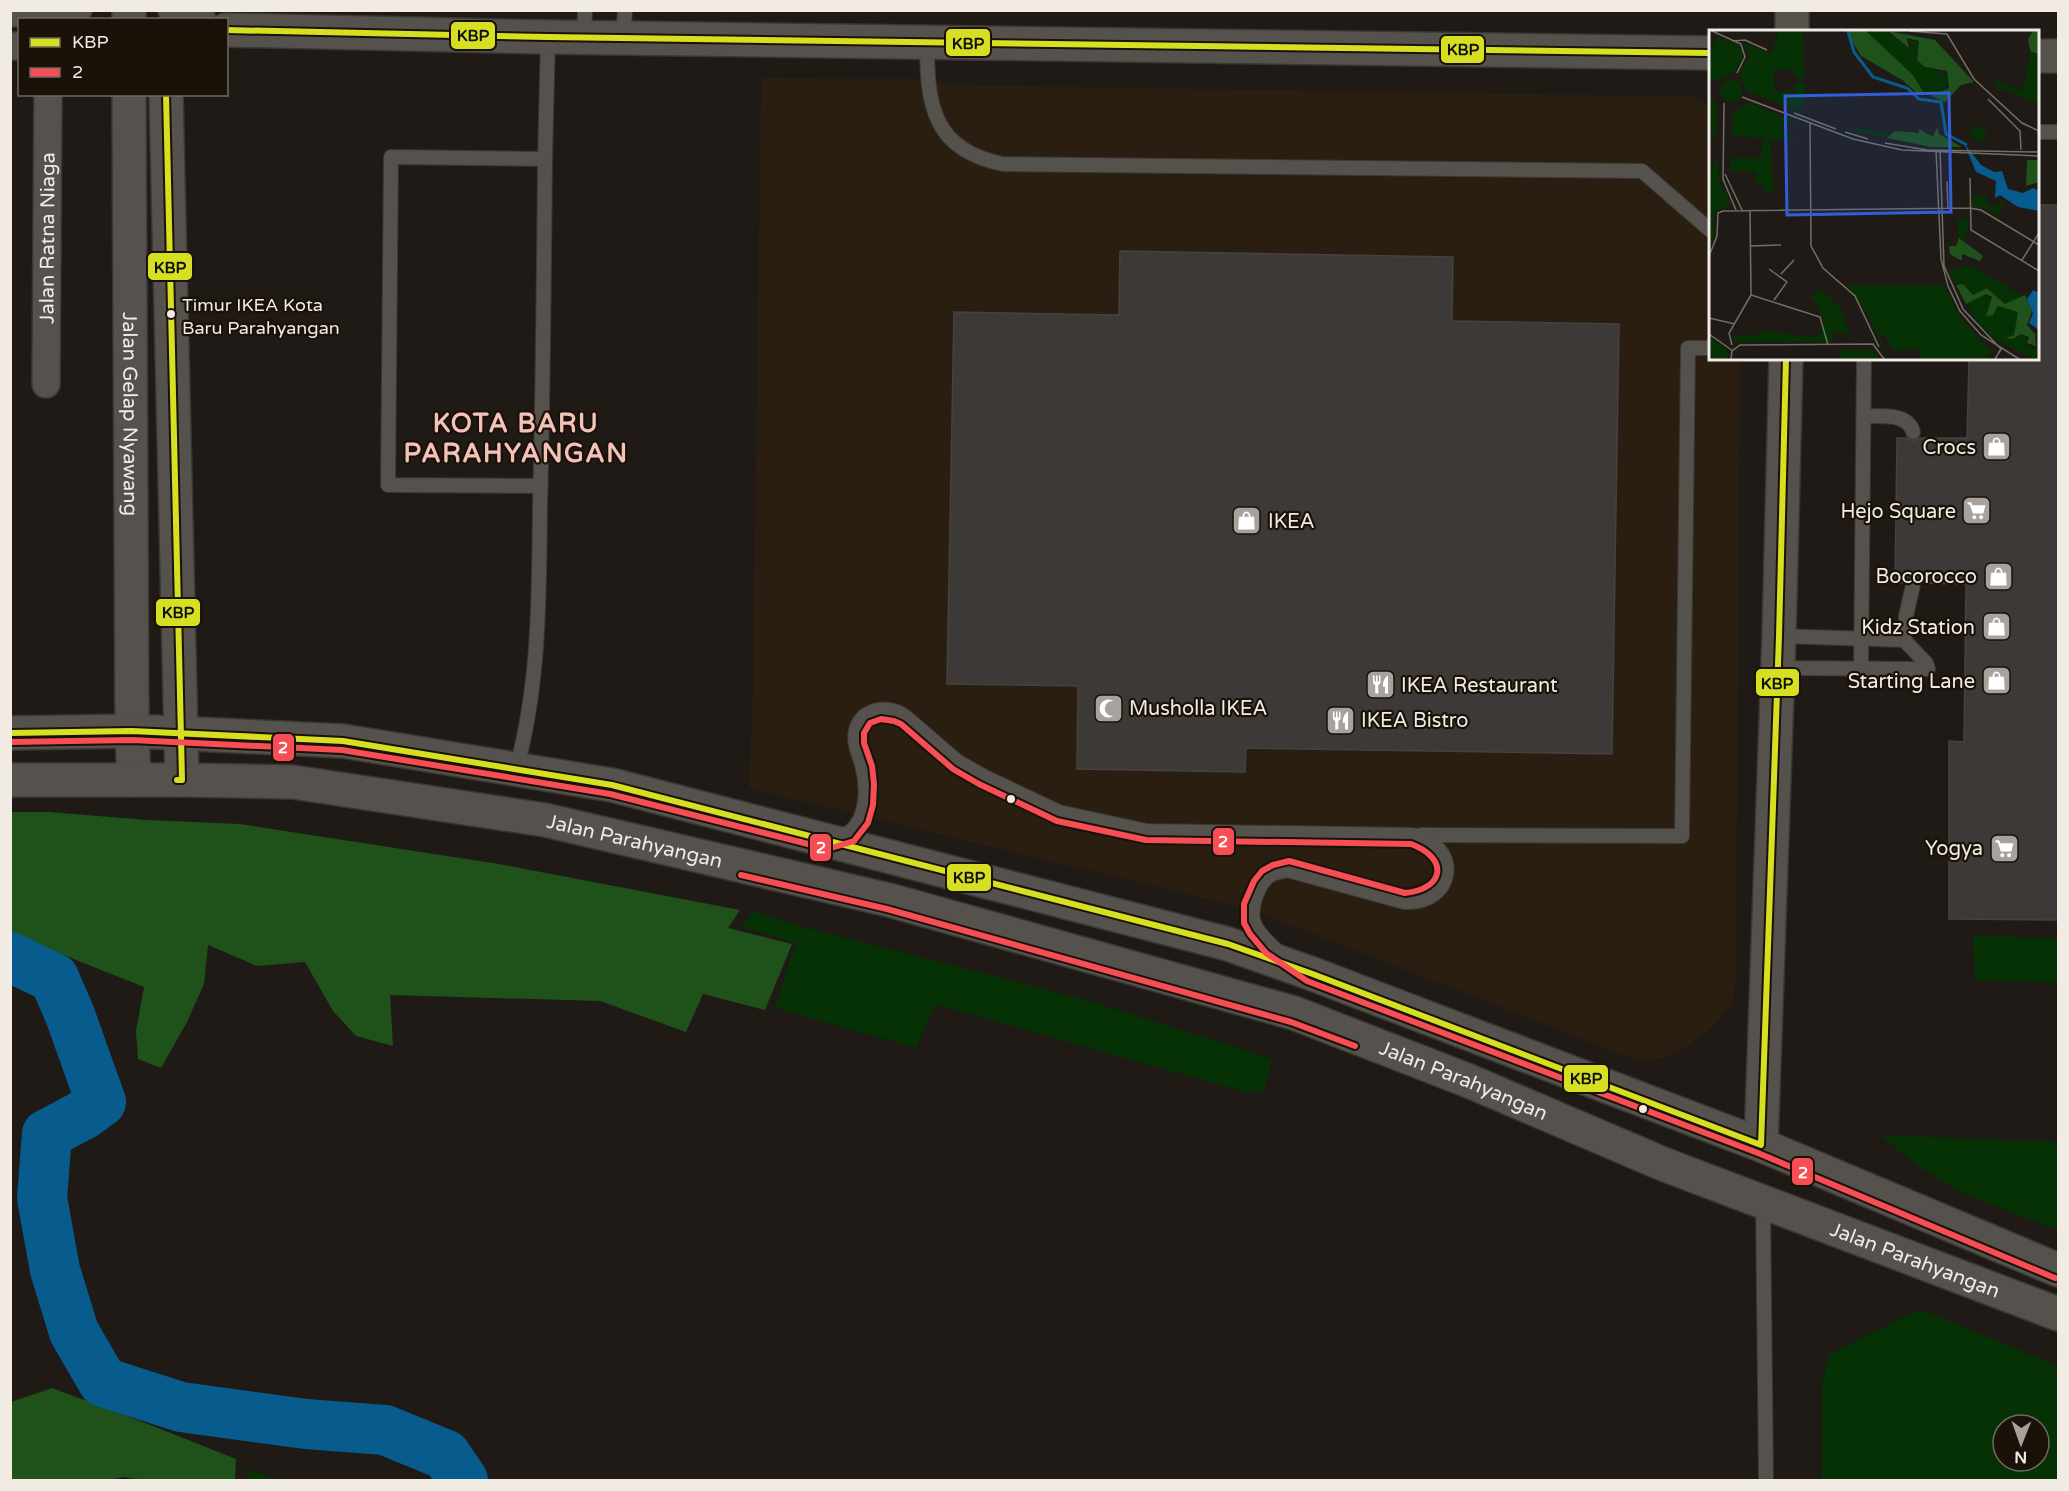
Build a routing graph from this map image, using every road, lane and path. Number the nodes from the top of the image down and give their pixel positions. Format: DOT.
graph roads {
  1 [pos="78,10"];
  2 [pos="175,10"];
  3 [pos="1792,10"];
  4 [pos="10,13"];
  5 [pos="49,14"];
  6 [pos="196,18"];
  7 [pos="584,24"];
  8 [pos="624,24"];
  9 [pos="228,27"];
  10 [pos="1792,30"];
  11 [pos="548,37"];
  12 [pos="927,42"];
  13 [pos="1709,52"];
  14 [pos="2039,56"];
  15 [pos="2058,56"];
  16 [pos="48,96"];
  17 [pos="129,96"];
  18 [pos="166,96"];
  19 [pos="2039,132"];
  20 [pos="2058,132"];
  21 [pos="545,159"];
  22 [pos="1709,229"];
  23 [pos="1709,348"];
  24 [pos="1786,360"];
  25 [pos="1864,360"];
  26 [pos="46,384"];
  27 [pos="1864,416"];
  28 [pos="1913,432"];
  29 [pos="541,486"];
  30 [pos="1913,585"];
  31 [pos="1861,638"];
  32 [pos="1904,640"];
  33 [pos="1779,652"];
  34 [pos="1861,668"];
  35 [pos="132,731"];
  36 [pos="10,733"];
  37 [pos="179,733"];
  38 [pos="516,770"];
  39 [pos="10,780"];
  40 [pos="134,780"];
  41 [pos="182,780"];
  42 [pos="1413,835"];
  43 [pos="828,840"];
  44 [pos="1310,973"];
  45 [pos="1294,1013"];
  46 [pos="1761,1145"];
  47 [pos="1763,1203"];
  48 [pos="2058,1270"];
  49 [pos="2058,1314"];
  50 [pos="1766,1480"];
  1 -- 5 [label="street"];
  2 -- 6 [label="main road"];
  3 -- 10 [label="main road"];
  4 -- 5 [label="street"];
  7 -- 8 [label="main road"];
  7 -- 11 [label="main road"];
  8 -- 12 [label="main road"];
  9 -- 11 [label="main road"];
  11 -- 21 [label="lane"];
  12 -- 13 [label="main road"];
  12 -- 22 [label="lane"];
  14 -- 15 [label="main road"];
  16 -- 26 [label="street, Jalan Ratna Niaga"];
  17 -- 35 [label="main road, Jalan Gelap Nyawang"];
  18 -- 37 [label="main road, Jalan Gelap Nyawang"];
  19 -- 20 [label="lane"];
  21 -- 29 [label="lane"];
  21 -- 29 [label="lane"];
  23 -- 42 [label="lane"];
  24 -- 33 [label="main road"];
  25 -- 27 [label="lane"];
  27 -- 28 [label="lane"];
  27 -- 31 [label="lane"];
  29 -- 38 [label="lane"];
  30 -- 32 [label="lane"];
  31 -- 32 [label="lane"];
  31 -- 33 [label="lane"];
  31 -- 34 [label="lane"];
  32 -- 34 [label="lane"];
  33 -- 34 [label="lane"];
  33 -- 46 [label="main road"];
  35 -- 36 [label="main road"];
  35 -- 37 [label="main road"];
  35 -- 40 [label="main road"];
  37 -- 38 [label="main road"];
  37 -- 41 [label="main road"];
  38 -- 43 [label="main road"];
  39 -- 40 [label="main road, Jalan Parahyangan"];
  40 -- 41 [label="main road, Jalan Parahyangan"];
  41 -- 45 [label="main road, Jalan Parahyangan"];
  42 -- 43 [label="lane"];
  42 -- 44 [label="lane"];
  43 -- 44 [label="main road"];
  44 -- 45 [label="main road"];
  44 -- 46 [label="main road"];
  45 -- 47 [label="main road, Jalan Parahyangan"];
  46 -- 48 [label="main road"];
  47 -- 49 [label="main road, Jalan Parahyangan"];
  47 -- 50 [label="lane"];
}
